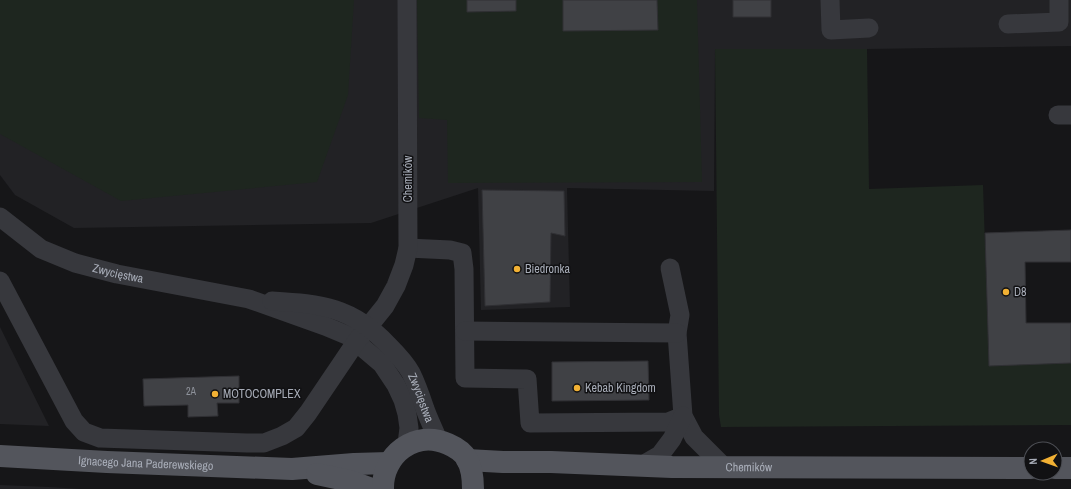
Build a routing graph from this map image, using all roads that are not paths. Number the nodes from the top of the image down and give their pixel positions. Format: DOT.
graph roads {
  1 [pos="407,0"];
  2 [pos="830,0"];
  3 [pos="1058,0"];
  4 [pos="1008,24"];
  5 [pos="869,28"];
  6 [pos="0,217"];
  7 [pos="408,248"];
  8 [pos="670,268"];
  9 [pos="0,281"];
  10 [pos="249,300"];
  11 [pos="369,327"];
  12 [pos="465,331"];
  13 [pos="677,333"];
  14 [pos="356,342"];
  15 [pos="683,416"];
  16 [pos="438,440"];
  17 [pos="407,444"];
  18 [pos="0,456"];
  19 [pos="467,460"];
  20 [pos="389,463"];
  21 [pos="641,466"];
  22 [pos="723,466"];
  23 [pos="1023,468"];
  24 [pos="292,469"];
  25 [pos="372,489"];
  26 [pos="382,489"];
  27 [pos="473,489"];
  1 -- 7 [label="street, Chemików"];
  2 -- 5 [label="street"];
  3 -- 4 [label="street"];
  6 -- 10 [label="street, Zwycięstwa"];
  7 -- 11 [label="street, Chemików"];
  7 -- 12 [label="street"];
  8 -- 13 [label="street"];
  9 -- 14 [label="street, Chemików"];
  10 -- 11 [label="street, Zwycięstwa"];
  10 -- 14 [label="street, Zwycięstwa"];
  11 -- 14 [label="street, Chemików"];
  11 -- 16 [label="street, Zwycięstwa"];
  12 -- 13 [label="street"];
  12 -- 15 [label="street"];
  13 -- 15 [label="street"];
  14 -- 17 [label="street, Zwycięstwa"];
  15 -- 21 [label="street"];
  15 -- 22 [label="street"];
  16 -- 17 [label="main road"];
  16 -- 19 [label="main road"];
  17 -- 20 [label="main road"];
  18 -- 24 [label="main road, Ignacego Jana Paderewskiego"];
  19 -- 21 [label="main road, Chemików"];
  19 -- 27 [label="main road"];
  20 -- 24 [label="main road, Ignacego Jana Paderewskiego"];
  20 -- 26 [label="main road"];
  21 -- 22 [label="main road, Chemików"];
  22 -- 23 [label="main road, Chemików"];
  24 -- 25 [label="main road, Ignacego Jana Paderewskiego"];
}
